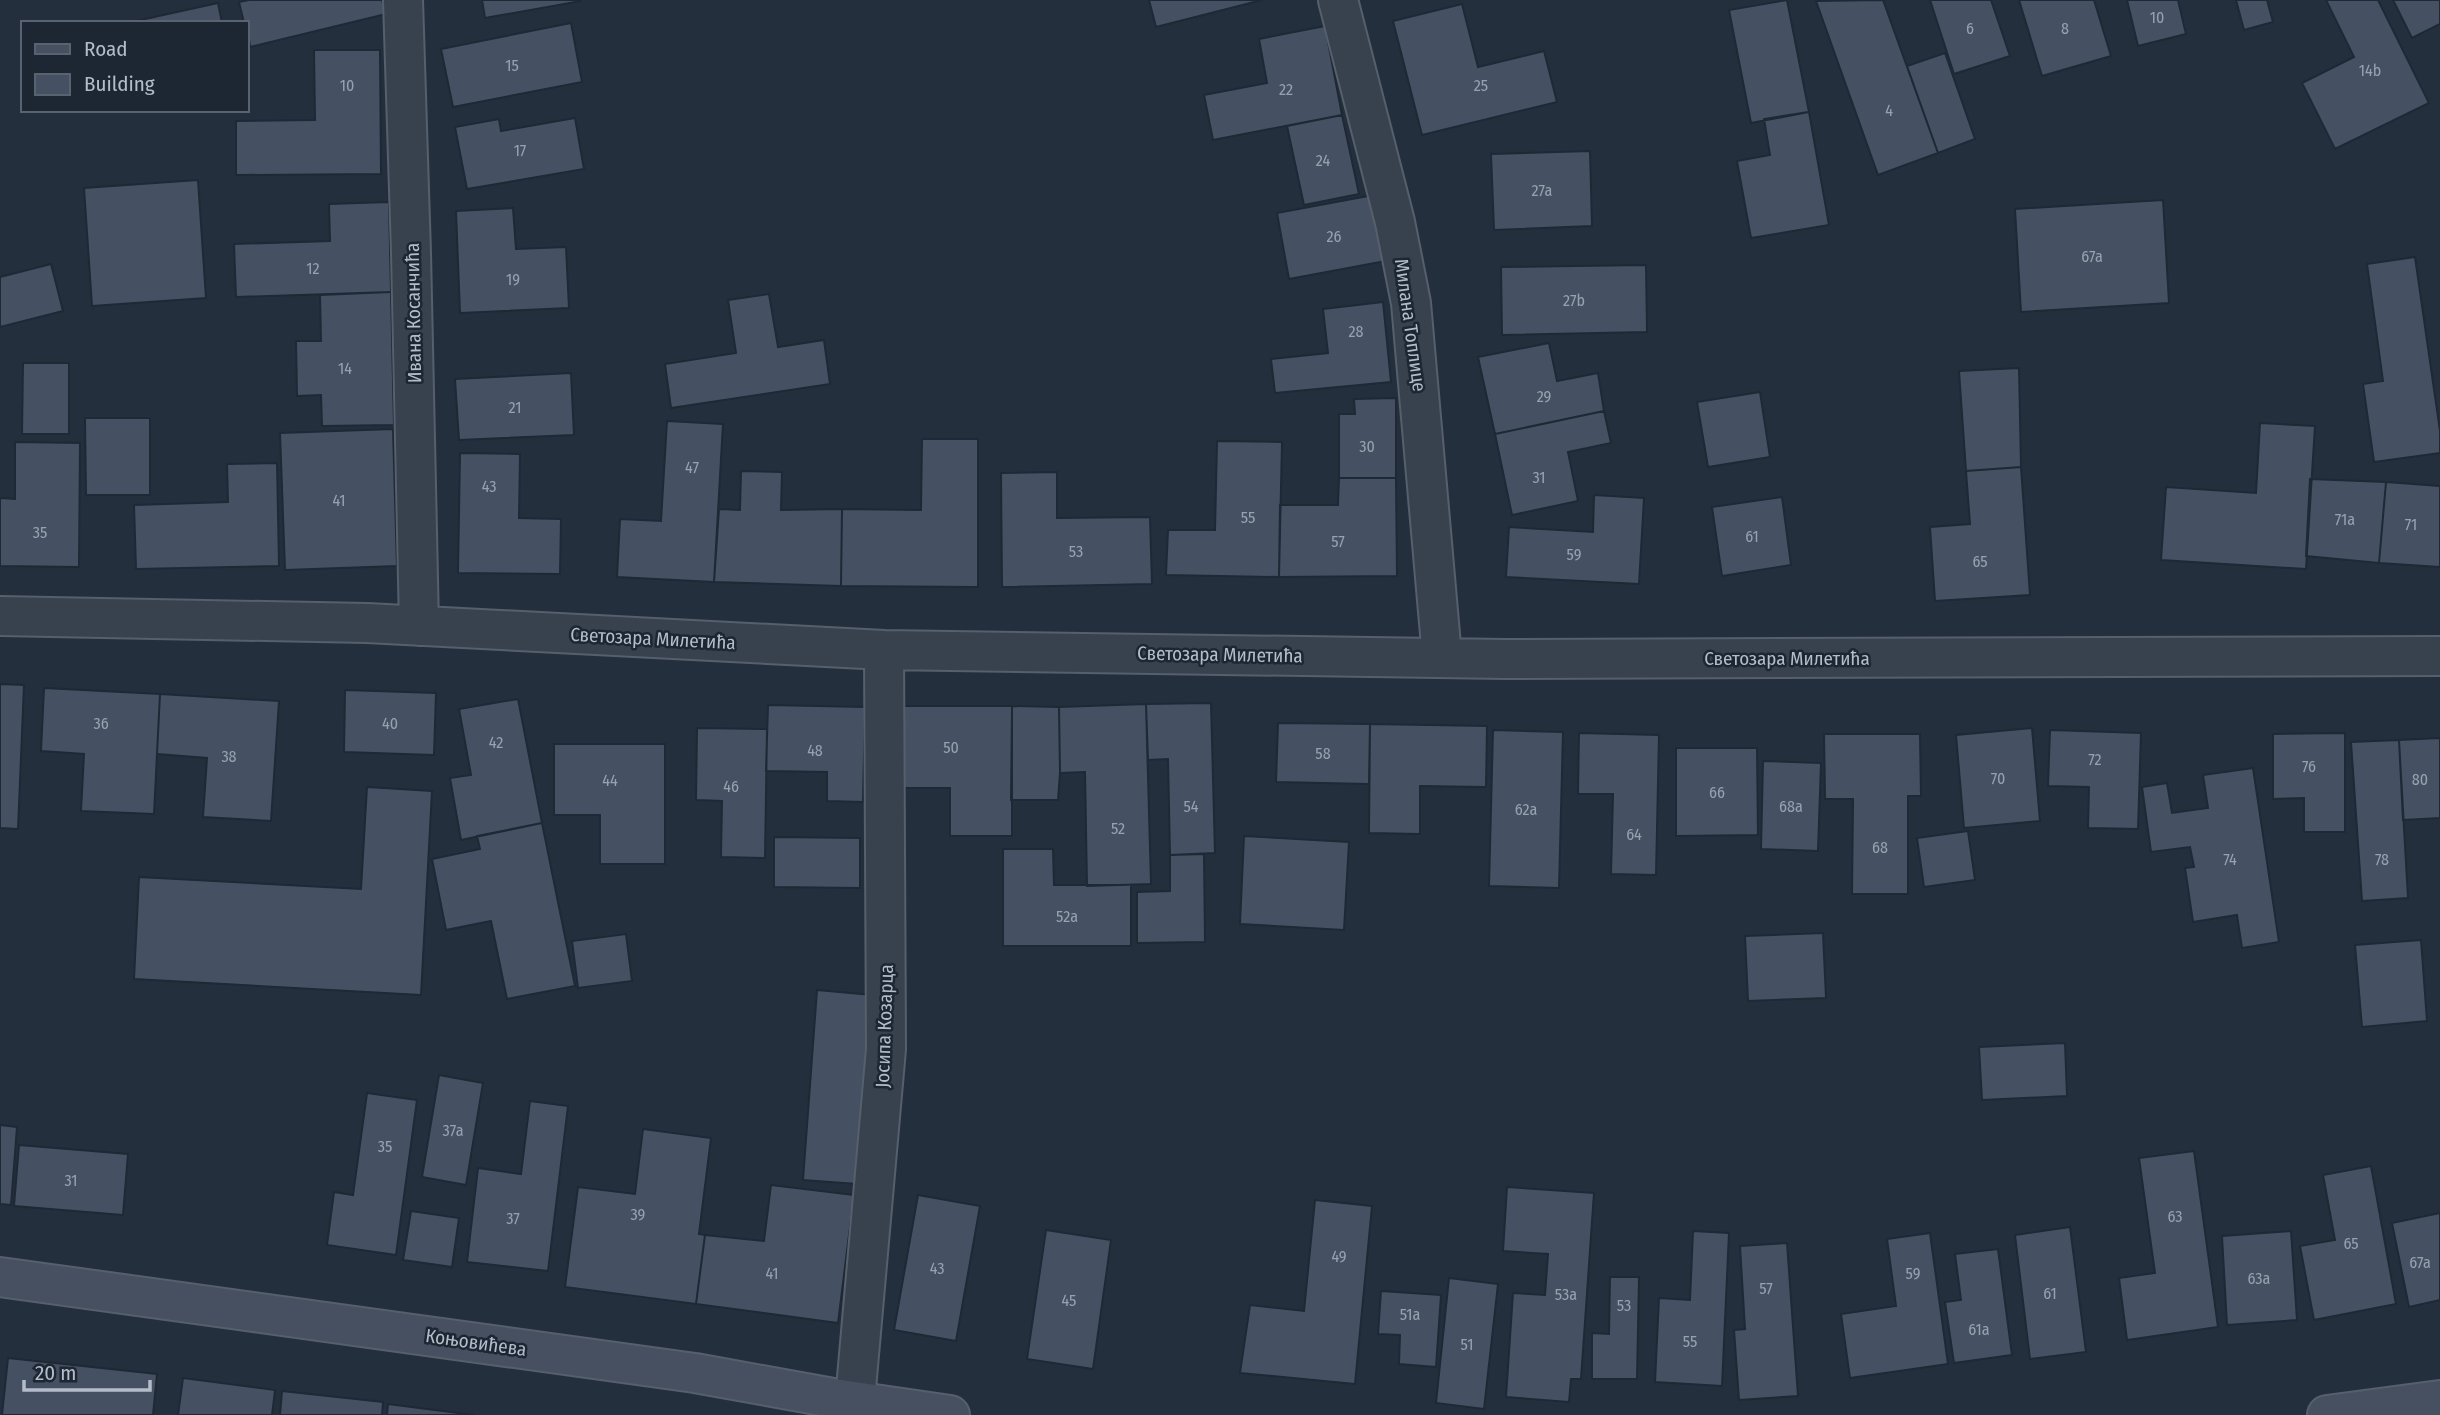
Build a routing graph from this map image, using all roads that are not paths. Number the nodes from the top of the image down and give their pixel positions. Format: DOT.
graph roads {
  1 [pos="402,0"];
  2 [pos="1338,0"];
  3 [pos="0,616"];
  4 [pos="419,626"];
  5 [pos="884,650"];
  6 [pos="2440,656"];
  7 [pos="1442,657"];
  8 [pos="0,1277"];
  9 [pos="2440,1400"];
  10 [pos="855,1401"];
  11 [pos="950,1415"];
  12 [pos="2327,1415"];
  1 -- 4 [label="street, Ивана Косанчића"];
  2 -- 7 [label="street, Милана Топлице"];
  3 -- 4 [label="street, Светозара Милетића"];
  4 -- 5 [label="street, Светозара Милетића"];
  5 -- 7 [label="street, Светозара Милетића"];
  5 -- 10 [label="street, Јосипа Козарца"];
  6 -- 7 [label="street, Светозара Милетића"];
  8 -- 10 [label="main road, Коњовићева"];
  9 -- 12 [label="main road"];
  10 -- 11 [label="main road, Коњовићева"];
}
